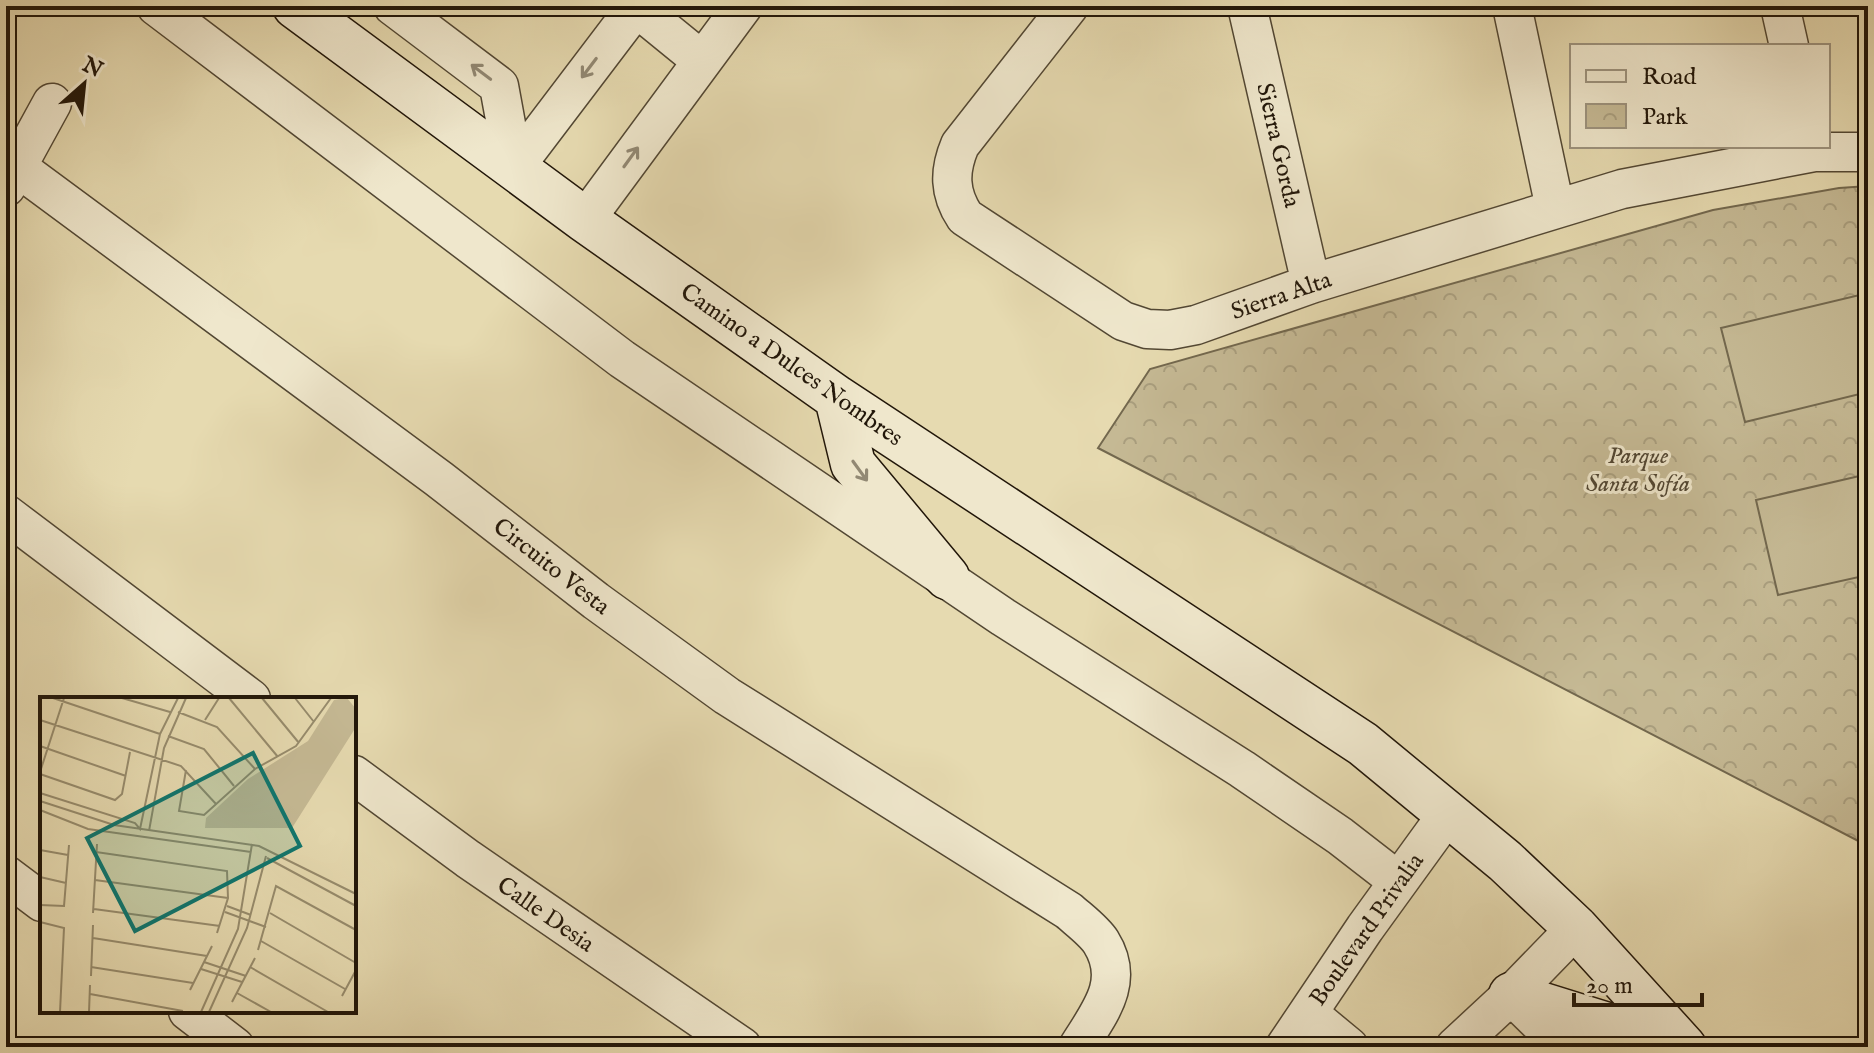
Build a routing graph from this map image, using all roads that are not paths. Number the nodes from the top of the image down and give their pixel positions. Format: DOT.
graph roads {
  1 [pos="156,6"];
  2 [pos="295,6"];
  3 [pos="393,6"];
  4 [pos="743,6"];
  5 [pos="1069,6"];
  6 [pos="1247,6"];
  7 [pos="1512,6"];
  8 [pos="1780,6"];
  9 [pos="636,7"];
  10 [pos="1789,44"];
  11 [pos="701,60"];
  12 [pos="52,103"];
  13 [pos="1813,149"];
  14 [pos="1868,152"];
  15 [pos="514,168"];
  16 [pos="12,177"];
  17 [pos="1555,208"];
  18 [pos="585,220"];
  19 [pos="1311,284"];
  20 [pos="837,398"];
  21 [pos="6,514"];
  22 [pos="947,577"];
  23 [pos="248,697"];
  24 [pos="356,776"];
  25 [pos="1449,812"];
  26 [pos="6,875"];
  27 [pos="1398,881"];
  28 [pos="40,900"];
  29 [pos="1576,928"];
  30 [pos="1511,995"];
  31 [pos="191,1013"];
  32 [pos="1308,1013"];
  33 [pos="235,1047"];
  34 [pos="742,1047"];
  35 [pos="1078,1047"];
  36 [pos="1285,1047"];
  37 [pos="1349,1047"];
  38 [pos="1455,1047"];
  39 [pos="1564,1047"];
  40 [pos="1678,1047"];
  41 [pos="1684,1047"];
  1 -- 22 [label="street"];
  2 -- 15 [label="main road, Camino a Dulces Nombres"];
  15 -- 3 [label="street, one-way"];
  4 -- 11 [label="street"];
  5 -- 19 [label="street, Sierra Alta"];
  6 -- 19 [label="street, Sierra Gorda"];
  7 -- 17 [label="street"];
  8 -- 10 [label="street"];
  9 -- 11 [label="street"];
  9 -- 15 [label="street, one-way"];
  18 -- 11 [label="street, one-way"];
  12 -- 16 [label="street"];
  13 -- 14 [label="street, Sierra Alta"];
  13 -- 17 [label="street, Sierra Alta"];
  15 -- 18 [label="main road, Camino a Dulces Nombres"];
  16 -- 35 [label="street, Circuito Vesta"];
  17 -- 19 [label="street, Sierra Alta"];
  18 -- 20 [label="main road, Camino a Dulces Nombres"];
  20 -- 22 [label="main road, one-way"];
  20 -- 25 [label="main road, Camino a Dulces Nombres"];
  21 -- 23 [label="street"];
  22 -- 27 [label="street"];
  24 -- 34 [label="street, Calle Desia"];
  25 -- 27 [label="street, Boulevard Privalia"];
  25 -- 29 [label="main road, Camino a Dulces Nombres"];
  26 -- 28 [label="street"];
  27 -- 32 [label="street, Boulevard Privalia"];
  29 -- 30 [label="street"];
  29 -- 41 [label="main road, Camino a Dulces Nombres"];
  30 -- 38 [label="street"];
  30 -- 39 [label="street"];
  30 -- 40 [label="main road"];
  31 -- 33 [label="street"];
  32 -- 36 [label="street, Boulevard Privalia"];
  32 -- 37 [label="street"];
}
